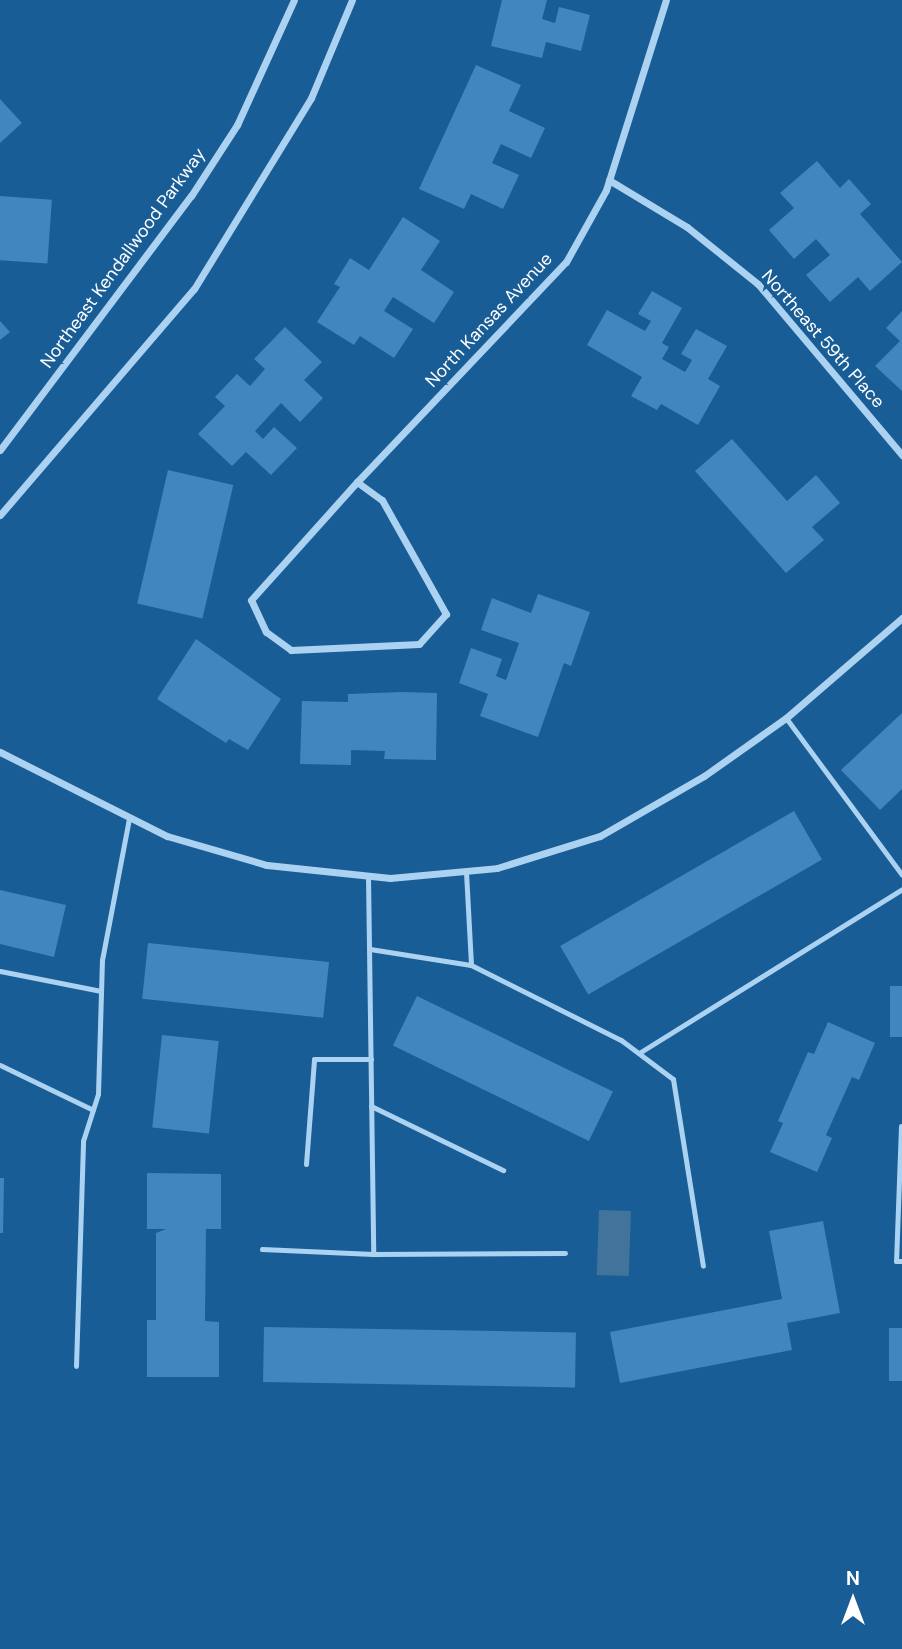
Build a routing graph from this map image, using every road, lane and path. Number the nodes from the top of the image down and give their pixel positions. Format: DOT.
graph roads {
  1 [pos="294,0"];
  2 [pos="352,0"];
  3 [pos="666,0"];
  4 [pos="609,180"];
  5 [pos="0,450"];
  6 [pos="902,455"];
  7 [pos="357,482"];
  8 [pos="0,515"];
  9 [pos="902,618"];
  10 [pos="786,718"];
  11 [pos="0,752"];
  12 [pos="129,819"];
  13 [pos="466,872"];
  14 [pos="902,875"];
  15 [pos="368,876"];
  16 [pos="902,889"];
  17 [pos="369,949"];
  18 [pos="471,965"];
  19 [pos="0,971"];
  20 [pos="101,991"];
  21 [pos="639,1053"];
  22 [pos="371,1059"];
  23 [pos="0,1066"];
  24 [pos="371,1106"];
  25 [pos="93,1110"];
  26 [pos="901,1126"];
  27 [pos="306,1164"];
  28 [pos="503,1170"];
  29 [pos="262,1249"];
  30 [pos="373,1254"];
  31 [pos="565,1254"];
  32 [pos="902,1261"];
  33 [pos="703,1266"];
  34 [pos="76,1366"];
  1 -- 5 [label="street, Northeast Kendallwood Parkway"];
  2 -- 8 [label="street"];
  3 -- 4 [label="street, North Kansas Avenue"];
  4 -- 6 [label="street, Northeast 59th Place"];
  4 -- 7 [label="street, North Kansas Avenue"];
  7 -- 7 [label="street, North Kansas Avenue"];
  9 -- 10 [label="street"];
  10 -- 13 [label="street"];
  10 -- 14 [label="lane"];
  11 -- 12 [label="street"];
  12 -- 15 [label="street"];
  12 -- 20 [label="lane"];
  13 -- 15 [label="street"];
  13 -- 18 [label="lane"];
  15 -- 17 [label="lane"];
  16 -- 21 [label="lane"];
  17 -- 18 [label="lane"];
  17 -- 22 [label="lane"];
  18 -- 21 [label="lane"];
  19 -- 20 [label="lane"];
  20 -- 25 [label="lane"];
  21 -- 33 [label="lane"];
  22 -- 24 [label="lane"];
  22 -- 27 [label="lane"];
  23 -- 25 [label="lane"];
  24 -- 28 [label="lane"];
  24 -- 30 [label="lane"];
  25 -- 34 [label="lane"];
  26 -- 32 [label="lane"];
  29 -- 30 [label="lane"];
  30 -- 31 [label="lane"];
}
